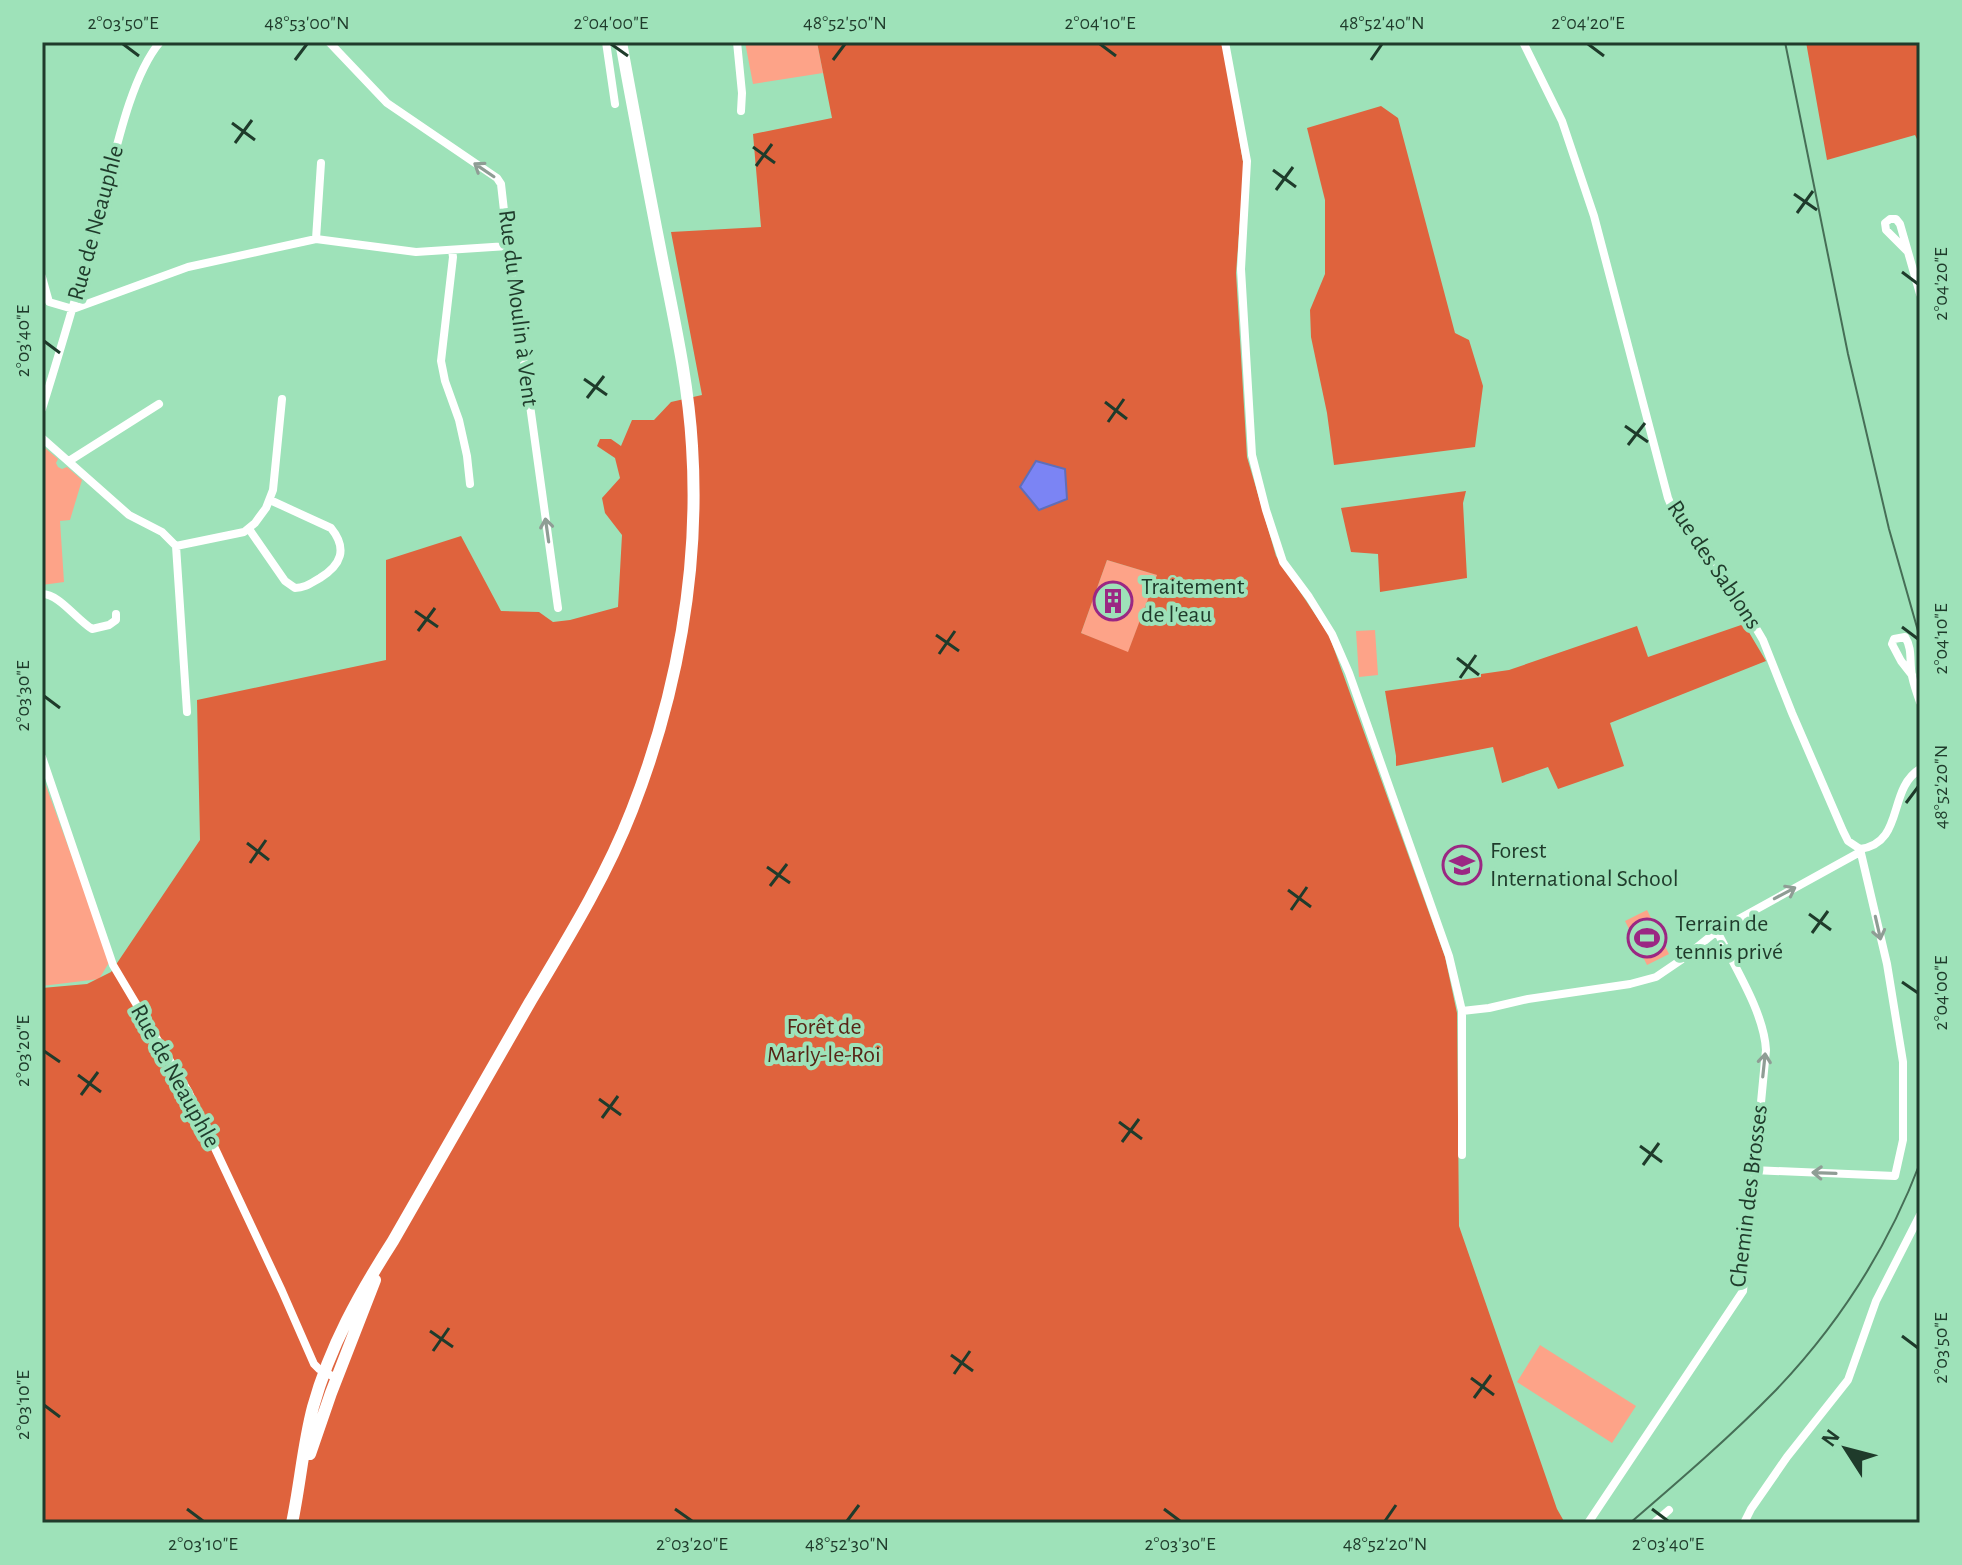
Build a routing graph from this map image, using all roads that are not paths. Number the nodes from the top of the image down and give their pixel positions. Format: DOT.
graph roads {
  1 [pos="160,42"];
  2 [pos="329,42"];
  3 [pos="606,42"];
  4 [pos="621,42"];
  5 [pos="737,42"];
  6 [pos="1225,42"];
  7 [pos="1523,42"];
  8 [pos="615,104"];
  9 [pos="741,111"];
  10 [pos="321,163"];
  11 [pos="316,239"];
  12 [pos="508,246"];
  13 [pos="452,250"];
  14 [pos="1907,251"];
  15 [pos="42,277"];
  16 [pos="1920,294"];
  17 [pos="73,309"];
  18 [pos="282,399"];
  19 [pos="159,404"];
  20 [pos="42,409"];
  21 [pos="42,438"];
  22 [pos="69,461"];
  23 [pos="470,484"];
  24 [pos="270,500"];
  25 [pos="249,529"];
  26 [pos="176,546"];
  27 [pos="42,594"];
  28 [pos="558,608"];
  29 [pos="116,614"];
  30 [pos="1912,675"];
  31 [pos="1920,702"];
  32 [pos="187,712"];
  33 [pos="42,757"];
  34 [pos="1920,769"];
  35 [pos="1860,851"];
  36 [pos="1717,931"];
  37 [pos="1462,1011"];
  38 [pos="1462,1155"];
  39 [pos="1753,1170"];
  40 [pos="1920,1215"];
  41 [pos="393,1241"];
  42 [pos="324,1372"];
  43 [pos="336,1378"];
  44 [pos="299,1488"];
  45 [pos="1669,1510"];
  46 [pos="292,1523"];
  47 [pos="1588,1523"];
  48 [pos="1654,1523"];
  49 [pos="1744,1523"];
  1 -- 17 [label="street, Rue de Neauphle"];
  12 -- 2 [label="street, Rue du Moulin à Vent, one-way"];
  3 -- 8 [label="street"];
  4 -- 41 [label="main road"];
  5 -- 9 [label="street"];
  6 -- 37 [label="street"];
  7 -- 35 [label="street, Rue des Sablons"];
  10 -- 11 [label="street"];
  11 -- 13 [label="street"];
  11 -- 17 [label="street"];
  12 -- 13 [label="street"];
  28 -- 12 [label="street, Rue du Moulin à Vent, one-way"];
  13 -- 23 [label="street"];
  14 -- 16 [label="street"];
  15 -- 17 [label="street"];
  17 -- 20 [label="street, Rue de Neauphle"];
  18 -- 24 [label="street"];
  19 -- 22 [label="street"];
  21 -- 22 [label="street"];
  22 -- 26 [label="street"];
  24 -- 25 [label="street"];
  24 -- 25 [label="street"];
  25 -- 26 [label="street"];
  26 -- 32 [label="street"];
  27 -- 29 [label="street"];
  30 -- 31 [label="street"];
  33 -- 42 [label="street, Rue de Neauphle"];
  34 -- 35 [label="street"];
  36 -- 35 [label="street, one-way"];
  35 -- 39 [label="street, one-way"];
  36 -- 37 [label="street"];
  39 -- 36 [label="street, Chemin des Brosses, one-way"];
  37 -- 38 [label="street"];
  39 -- 47 [label="street, Chemin des Brosses"];
  40 -- 49 [label="street"];
  41 -- 42 [label="main road"];
  41 -- 43 [label="main road"];
  42 -- 43 [label="street"];
  42 -- 44 [label="main road"];
  43 -- 44 [label="main road"];
  44 -- 46 [label="main road"];
  45 -- 48 [label="street"];
}
